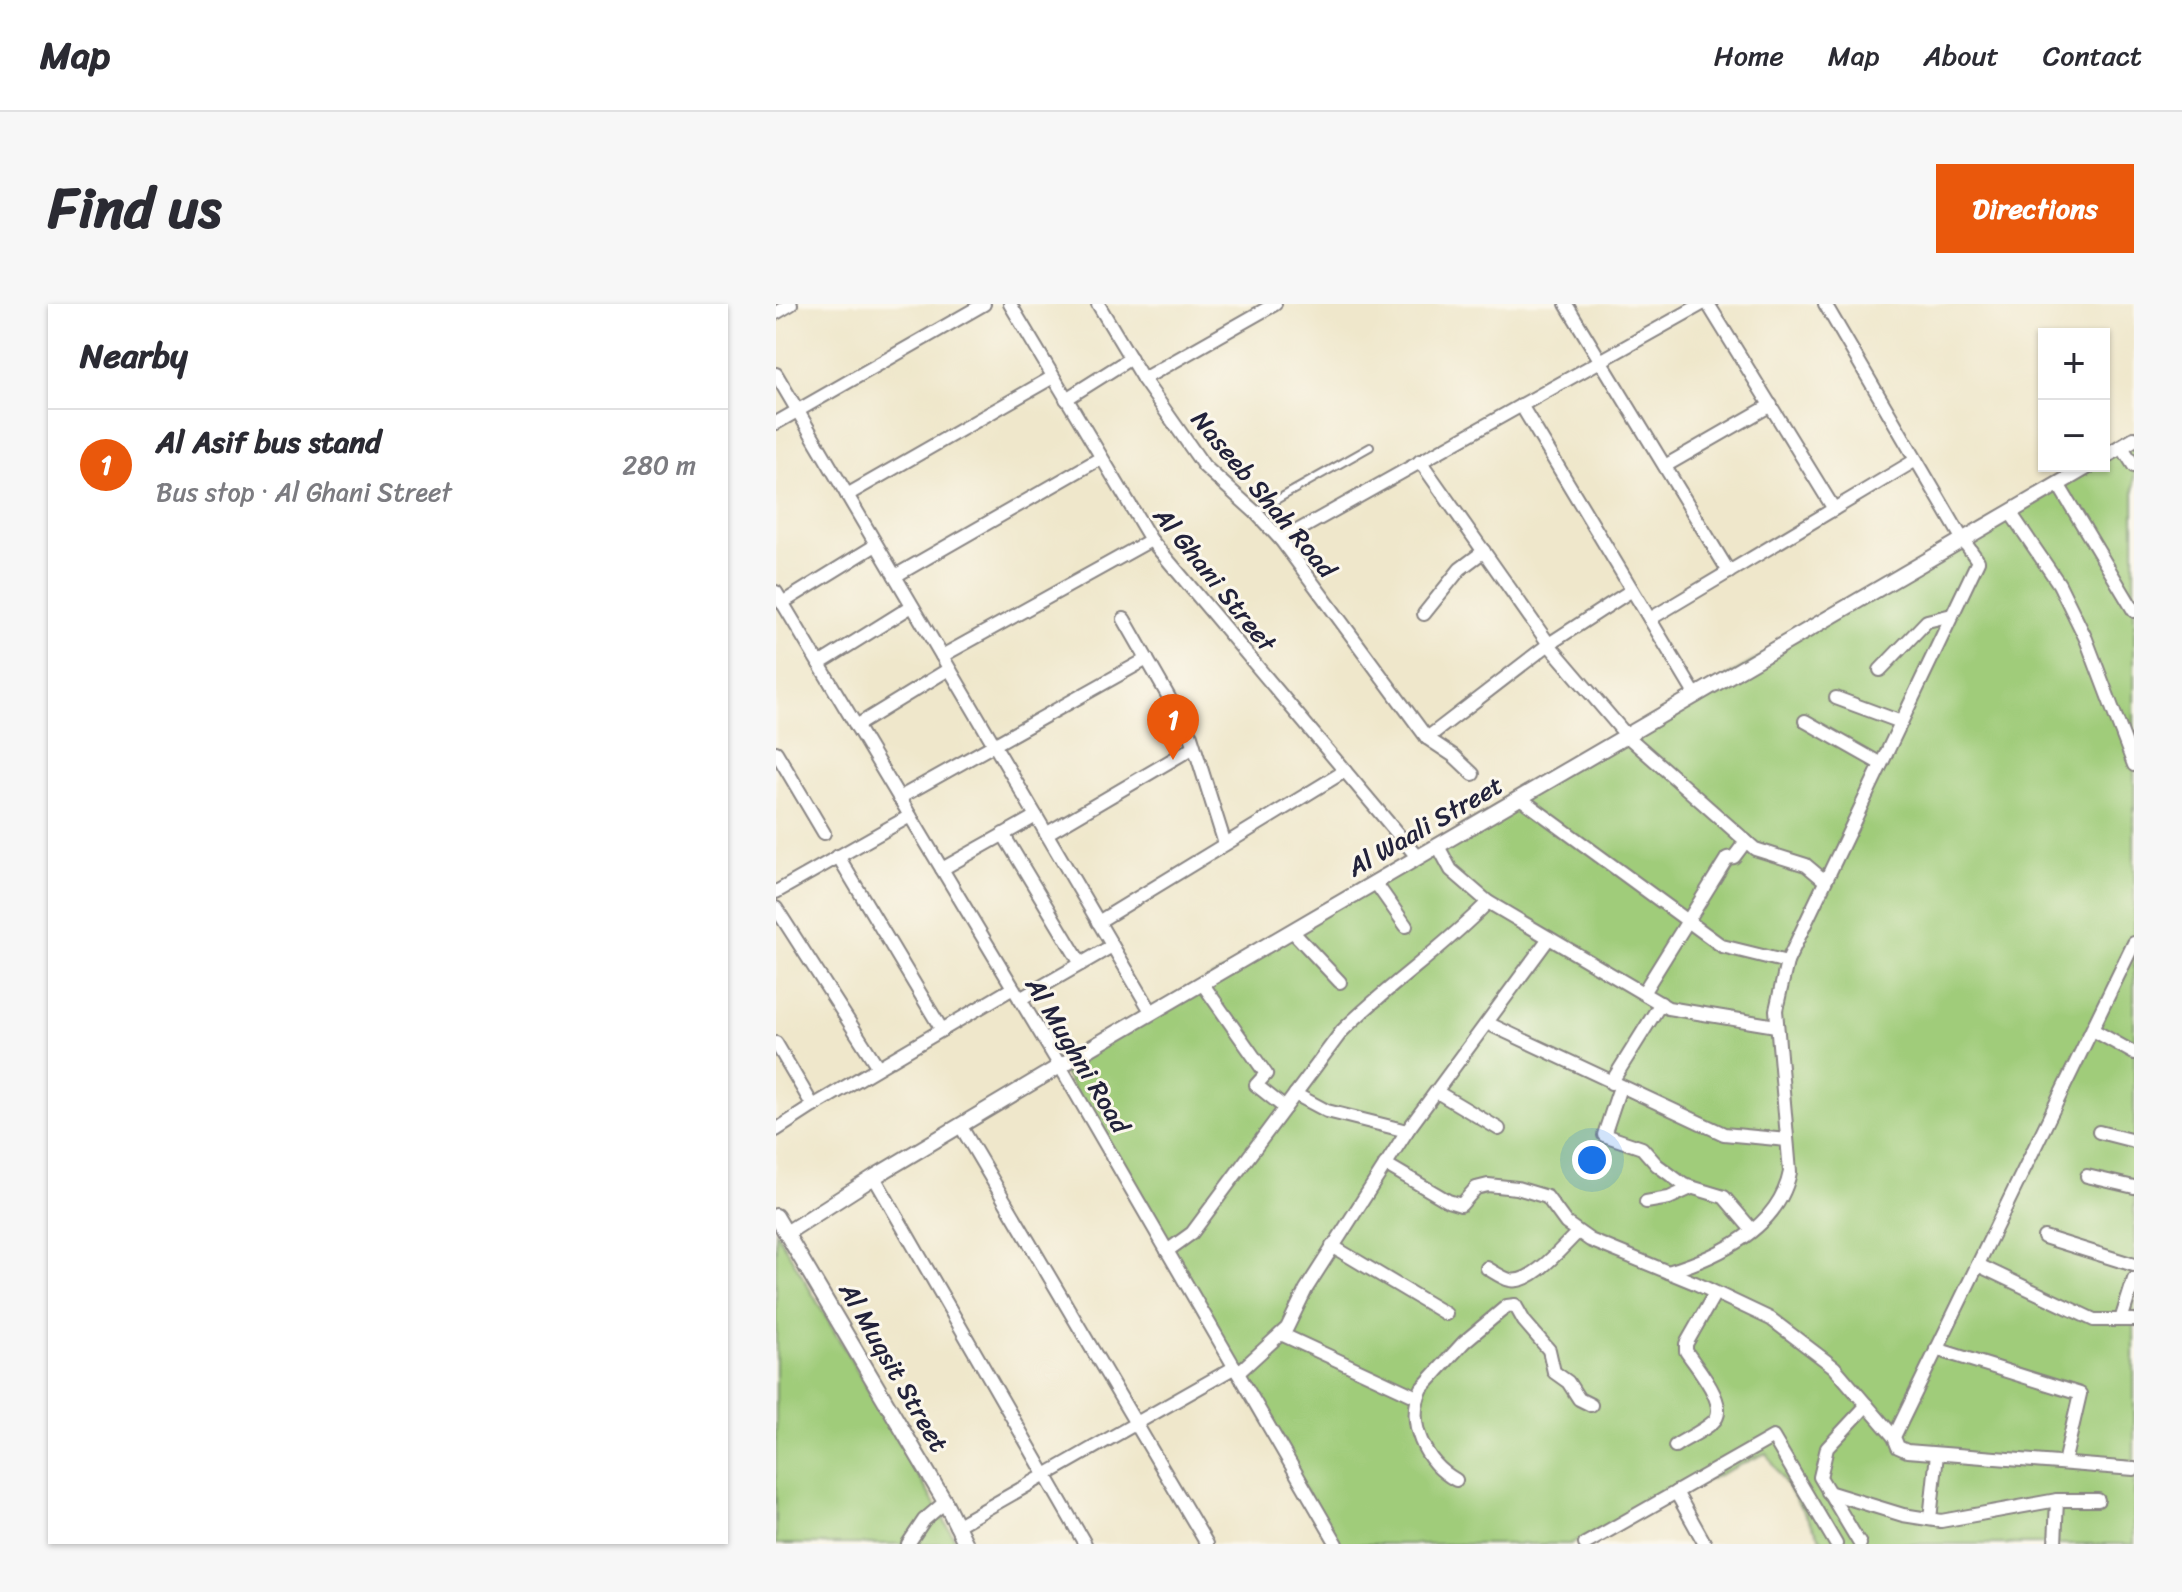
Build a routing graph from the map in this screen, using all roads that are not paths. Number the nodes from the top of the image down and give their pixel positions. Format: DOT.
graph roads {
  1 [pos="791,304"];
  2 [pos="984,304"];
  3 [pos="1010,304"];
  4 [pos="1098,304"];
  5 [pos="1275,304"];
  6 [pos="1566,304"];
  7 [pos="1705,304"];
  8 [pos="1825,304"];
  9 [pos="776,313"];
  10 [pos="1131,358"];
  11 [pos="1599,361"];
  12 [pos="776,374"];
  13 [pos="1053,377"];
  14 [pos="1143,379"];
  15 [pos="1066,399"];
  16 [pos="1521,405"];
  17 [pos="1771,405"];
  18 [pos="797,410"];
  19 [pos="776,423"];
  20 [pos="2128,443"];
  21 [pos="1370,447"];
  22 [pos="2110,454"];
  23 [pos="1101,458"];
  24 [pos="1916,460"];
  25 [pos="1420,461"];
  26 [pos="1665,466"];
  27 [pos="2134,466"];
  28 [pos="2079,472"];
  29 [pos="2058,484"];
  30 [pos="847,495"];
  31 [pos="1834,509"];
  32 [pos="1255,512"];
  33 [pos="2010,512"];
  34 [pos="1151,540"];
  35 [pos="1281,540"];
  36 [pos="1963,540"];
  37 [pos="876,545"];
  38 [pos="1484,551"];
  39 [pos="1729,572"];
  40 [pos="895,576"];
  41 [pos="1632,590"];
  42 [pos="779,597"];
  43 [pos="2132,603"];
  44 [pos="912,606"];
  45 [pos="1424,614"];
  46 [pos="1952,615"];
  47 [pos="1124,619"];
  48 [pos="1650,619"];
  49 [pos="1549,644"];
  50 [pos="942,656"];
  51 [pos="1147,659"];
  52 [pos="819,664"];
  53 [pos="949,669"];
  54 [pos="1880,670"];
  55 [pos="1696,696"];
  56 [pos="1836,698"];
  57 [pos="1805,721"];
  58 [pos="1901,722"];
  59 [pos="856,726"];
  60 [pos="1627,736"];
  61 [pos="1427,738"];
  62 [pos="994,745"];
  63 [pos="1194,747"];
  64 [pos="776,752"];
  65 [pos="1881,764"];
  66 [pos="2134,765"];
  67 [pos="1345,771"];
  68 [pos="1473,774"];
  69 [pos="899,798"];
  70 [pos="1520,798"];
  71 [pos="910,816"];
  72 [pos="1036,816"];
  73 [pos="824,833"];
  74 [pos="1003,834"];
  75 [pos="1046,834"];
  76 [pos="1746,841"];
  77 [pos="1225,844"];
  78 [pos="1438,846"];
  79 [pos="838,856"];
  80 [pos="1418,858"];
  81 [pos="942,869"];
  82 [pos="1825,881"];
  83 [pos="1375,882"];
  84 [pos="776,892"];
  85 [pos="1488,902"];
  86 [pos="776,908"];
  87 [pos="1098,922"];
  88 [pos="1689,922"];
  89 [pos="1406,926"];
  90 [pos="1292,931"];
  91 [pos="1549,938"];
  92 [pos="2134,943"];
  93 [pos="1112,946"];
  94 [pos="1787,962"];
  95 [pos="1081,964"];
  96 [pos="1340,982"];
  97 [pos="1202,983"];
  98 [pos="1643,993"];
  99 [pos="1017,994"];
  100 [pos="1661,1003"];
  101 [pos="1152,1013"];
  102 [pos="1487,1023"];
  103 [pos="1776,1026"];
  104 [pos="942,1030"];
  105 [pos="2093,1030"];
  106 [pos="776,1043"];
  107 [pos="2134,1053"];
  108 [pos="1060,1066"];
  109 [pos="878,1067"];
  110 [pos="1616,1085"];
  111 [pos="1437,1092"];
  112 [pos="1295,1094"];
  113 [pos="813,1106"];
  114 [pos="1285,1108"];
  115 [pos="960,1125"];
  116 [pos="1499,1129"];
  117 [pos="776,1130"];
  118 [pos="1407,1131"];
  119 [pos="2099,1132"];
  120 [pos="1787,1140"];
  121 [pos="2134,1141"];
  122 [pos="1385,1164"];
  123 [pos="2087,1176"];
  124 [pos="874,1177"];
  125 [pos="2134,1187"];
  126 [pos="1691,1188"];
  127 [pos="1646,1202"];
  128 [pos="780,1223"];
  129 [pos="1752,1230"];
  130 [pos="1578,1232"];
  131 [pos="2044,1237"];
  132 [pos="1332,1246"];
  133 [pos="1167,1251"];
  134 [pos="1978,1265"];
  135 [pos="2134,1265"];
  136 [pos="1487,1268"];
  137 [pos="1668,1272"];
  138 [pos="2134,1279"];
  139 [pos="1715,1293"];
  140 [pos="1446,1314"];
  141 [pos="2128,1320"];
  142 [pos="1281,1334"];
  143 [pos="1936,1349"];
  144 [pos="1236,1370"];
  145 [pos="1417,1397"];
  146 [pos="1591,1405"];
  147 [pos="1867,1405"];
  148 [pos="1136,1422"];
  149 [pos="1894,1437"];
  150 [pos="1675,1446"];
  151 [pos="1937,1454"];
  152 [pos="2064,1463"];
  153 [pos="2134,1469"];
  154 [pos="1045,1473"];
  155 [pos="1456,1480"];
  156 [pos="1676,1492"];
  157 [pos="1828,1492"];
  158 [pos="2057,1500"];
  159 [pos="2098,1500"];
  160 [pos="945,1502"];
  161 [pos="1930,1519"];
  162 [pos="956,1526"];
  163 [pos="1606,1539"];
  164 [pos="908,1544"];
  165 [pos="966,1544"];
  166 [pos="1085,1544"];
  167 [pos="1207,1544"];
  168 [pos="1337,1544"];
  169 [pos="1585,1544"];
  170 [pos="1705,1544"];
  171 [pos="1836,1544"];
  172 [pos="1860,1544"];
  173 [pos="2055,1544"];
  1 -- 9 [label="street"];
  2 -- 18 [label="street"];
  3 -- 13 [label="street, Al Ghani Street"];
  4 -- 10 [label="street, Naseeb Shah Road"];
  5 -- 14 [label="street"];
  6 -- 11 [label="street"];
  7 -- 11 [label="street"];
  7 -- 17 [label="street"];
  8 -- 24 [label="street"];
  10 -- 14 [label="street, Naseeb Shah Road"];
  10 -- 15 [label="street"];
  11 -- 16 [label="street"];
  11 -- 26 [label="street"];
  12 -- 18 [label="street"];
  13 -- 15 [label="street, Al Ghani Street"];
  13 -- 30 [label="street"];
  14 -- 32 [label="street, Naseeb Shah Road"];
  15 -- 23 [label="street, Al Ghani Street"];
  16 -- 25 [label="street"];
  16 -- 41 [label="street"];
  17 -- 26 [label="street"];
  17 -- 31 [label="street"];
  18 -- 19 [label="street"];
  18 -- 30 [label="street"];
  20 -- 22 [label="street"];
  20 -- 27 [label="street"];
  21 -- 32 [label="lane"];
  23 -- 34 [label="street, Al Ghani Street"];
  23 -- 40 [label="street"];
  24 -- 31 [label="street"];
  24 -- 36 [label="street"];
  25 -- 35 [label="street"];
  25 -- 38 [label="street"];
  26 -- 39 [label="street"];
  28 -- 29 [label="street, Al Waali Street"];
  29 -- 33 [label="street, Al Waali Street"];
  29 -- 43 [label="street"];
  30 -- 37 [label="street"];
  31 -- 39 [label="street"];
  32 -- 35 [label="street, Naseeb Shah Road"];
  33 -- 36 [label="street, Al Waali Street"];
  33 -- 66 [label="street"];
  34 -- 50 [label="street"];
  34 -- 67 [label="street, Al Ghani Street"];
  35 -- 61 [label="street, Naseeb Shah Road"];
  36 -- 46 [label="street"];
  36 -- 55 [label="street, Al Waali Street"];
  37 -- 40 [label="street"];
  37 -- 42 [label="street"];
  38 -- 45 [label="street"];
  38 -- 49 [label="street"];
  39 -- 48 [label="street"];
  40 -- 44 [label="street"];
  41 -- 48 [label="street"];
  41 -- 49 [label="street"];
  42 -- 52 [label="street, Al Mughni Road"];
  44 -- 50 [label="street"];
  44 -- 52 [label="street"];
  46 -- 54 [label="street"];
  46 -- 58 [label="street"];
  47 -- 51 [label="street"];
  48 -- 55 [label="street"];
  49 -- 60 [label="street"];
  49 -- 61 [label="street"];
  50 -- 53 [label="street"];
  51 -- 62 [label="street"];
  51 -- 63 [label="street"];
  52 -- 59 [label="street, Al Mughni Road"];
  53 -- 59 [label="street"];
  53 -- 62 [label="street"];
  55 -- 60 [label="street, Al Waali Street"];
  56 -- 58 [label="street"];
  57 -- 65 [label="street"];
  58 -- 65 [label="street"];
  59 -- 69 [label="street, Al Mughni Road"];
  60 -- 70 [label="street, Al Waali Street"];
  60 -- 76 [label="street"];
  61 -- 68 [label="street, Naseeb Shah Road"];
  62 -- 69 [label="street"];
  62 -- 72 [label="street"];
  63 -- 75 [label="street"];
  63 -- 77 [label="street"];
  64 -- 73 [label="street"];
  65 -- 82 [label="street"];
  67 -- 77 [label="street"];
  67 -- 80 [label="street, Al Ghani Street"];
  69 -- 71 [label="street, Al Mughni Road"];
  70 -- 78 [label="street, Al Waali Street"];
  70 -- 88 [label="street"];
  71 -- 79 [label="street"];
  71 -- 81 [label="street, Al Mughni Road"];
  72 -- 74 [label="street"];
  72 -- 75 [label="street"];
  74 -- 81 [label="street"];
  74 -- 95 [label="street"];
  75 -- 87 [label="street"];
  76 -- 82 [label="street"];
  76 -- 88 [label="street"];
  77 -- 87 [label="street"];
  78 -- 80 [label="street, Al Waali Street"];
  78 -- 85 [label="street"];
  79 -- 84 [label="street"];
  79 -- 104 [label="street"];
  80 -- 83 [label="street, Al Waali Street"];
  81 -- 99 [label="street, Al Mughni Road"];
  82 -- 94 [label="street"];
  83 -- 89 [label="street"];
  83 -- 90 [label="street, Al Waali Street"];
  85 -- 91 [label="street"];
  85 -- 112 [label="street"];
  86 -- 109 [label="street"];
  87 -- 93 [label="street"];
  88 -- 94 [label="street"];
  88 -- 98 [label="street"];
  90 -- 96 [label="street"];
  90 -- 97 [label="street, Al Waali Street"];
  91 -- 98 [label="street"];
  91 -- 102 [label="street"];
  92 -- 105 [label="street"];
  93 -- 95 [label="street"];
  93 -- 101 [label="street"];
  94 -- 103 [label="street"];
  95 -- 99 [label="street"];
  97 -- 101 [label="street, Al Waali Street"];
  97 -- 114 [label="street"];
  98 -- 100 [label="street"];
  99 -- 104 [label="street"];
  99 -- 108 [label="street, Al Mughni Road"];
  100 -- 103 [label="street"];
  100 -- 110 [label="street"];
  101 -- 108 [label="street, Al Waali Street"];
  102 -- 110 [label="street"];
  102 -- 111 [label="street"];
  103 -- 120 [label="street"];
  104 -- 109 [label="street"];
  105 -- 107 [label="street"];
  105 -- 134 [label="street"];
  106 -- 113 [label="street"];
  108 -- 115 [label="street, Al Waali Street"];
  108 -- 133 [label="street, Al Mughni Road"];
  109 -- 113 [label="street"];
  110 -- 120 [label="street"];
  110 -- 126 [label="street"];
  111 -- 116 [label="street"];
  111 -- 118 [label="street"];
  112 -- 114 [label="street"];
  112 -- 118 [label="street"];
  113 -- 117 [label="street"];
  114 -- 133 [label="street"];
  115 -- 124 [label="street, Al Waali Street"];
  115 -- 148 [label="street"];
  118 -- 122 [label="street"];
  119 -- 121 [label="street"];
  120 -- 129 [label="street"];
  122 -- 130 [label="street"];
  122 -- 132 [label="street"];
  123 -- 125 [label="street"];
  124 -- 128 [label="street, Al Waali Street"];
  124 -- 154 [label="street"];
  126 -- 127 [label="street"];
  126 -- 129 [label="street"];
  128 -- 160 [label="street, Al Muqsit Street"];
  129 -- 137 [label="street"];
  130 -- 136 [label="street"];
  130 -- 137 [label="street"];
  131 -- 135 [label="street"];
  132 -- 140 [label="street"];
  132 -- 142 [label="street"];
  133 -- 144 [label="street, Al Mughni Road"];
  134 -- 141 [label="street"];
  134 -- 143 [label="street"];
  137 -- 139 [label="street"];
  138 -- 141 [label="street"];
  139 -- 147 [label="street"];
  139 -- 150 [label="street"];
  142 -- 144 [label="street"];
  142 -- 145 [label="street"];
  143 -- 149 [label="street"];
  143 -- 152 [label="street"];
  144 -- 148 [label="street"];
  144 -- 168 [label="street, Al Mughni Road"];
  145 -- 146 [label="street"];
  145 -- 155 [label="street"];
  147 -- 149 [label="street"];
  147 -- 157 [label="street"];
  148 -- 154 [label="street"];
  148 -- 167 [label="street"];
  149 -- 151 [label="street"];
  151 -- 152 [label="street"];
  151 -- 161 [label="street"];
  152 -- 153 [label="street"];
  154 -- 162 [label="street"];
  154 -- 166 [label="street"];
  156 -- 163 [label="street"];
  156 -- 170 [label="street"];
  156 -- 171 [label="street"];
  157 -- 161 [label="street"];
  157 -- 172 [label="street"];
  158 -- 159 [label="street"];
  158 -- 161 [label="street"];
  158 -- 173 [label="street"];
  160 -- 162 [label="street, Al Muqsit Street"];
  160 -- 164 [label="street"];
  162 -- 165 [label="street, Al Muqsit Street"];
  163 -- 169 [label="street"];
}
